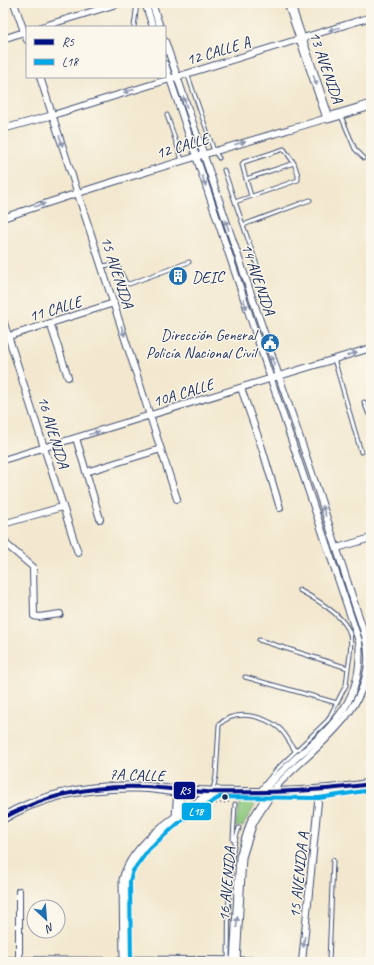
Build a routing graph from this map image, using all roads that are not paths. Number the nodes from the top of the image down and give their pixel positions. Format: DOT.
graph roads {
  1 [pos="14,3"];
  2 [pos="120,3"];
  3 [pos="137,3"];
  4 [pos="145,3"];
  5 [pos="152,3"];
  6 [pos="289,3"];
  7 [pos="371,17"];
  8 [pos="44,26"];
  9 [pos="134,26"];
  10 [pos="153,26"];
  11 [pos="160,26"];
  12 [pos="26,32"];
  13 [pos="301,38"];
  14 [pos="3,39"];
  15 [pos="166,44"];
  16 [pos="166,67"];
  17 [pos="187,73"];
  18 [pos="177,76"];
  19 [pos="40,78"];
  20 [pos="170,78"];
  21 [pos="371,105"];
  22 [pos="341,114"];
  23 [pos="167,115"];
  24 [pos="53,116"];
  25 [pos="328,118"];
  26 [pos="3,129"];
  27 [pos="214,151"];
  28 [pos="203,154"];
  29 [pos="196,156"];
  30 [pos="219,158"];
  31 [pos="364,158"];
  32 [pos="182,160"];
  33 [pos="294,162"];
  34 [pos="224,170"];
  35 [pos="246,179"];
  36 [pos="78,192"];
  37 [pos="251,196"];
  38 [pos="310,200"];
  39 [pos="235,202"];
  40 [pos="3,218"];
  41 [pos="243,224"];
  42 [pos="189,262"];
  43 [pos="102,266"];
  44 [pos="258,268"];
  45 [pos="114,304"];
  46 [pos="3,320"];
  47 [pos="50,323"];
  48 [pos="6,337"];
  49 [pos="371,348"];
  50 [pos="334,360"];
  51 [pos="68,377"];
  52 [pos="279,377"];
  53 [pos="270,380"];
  54 [pos="241,388"];
  55 [pos="364,402"];
  56 [pos="150,416"];
  57 [pos="371,420"];
  58 [pos="76,438"];
  59 [pos="44,448"];
  60 [pos="161,449"];
  61 [pos="361,452"];
  62 [pos="3,460"];
  63 [pos="86,472"];
  64 [pos="177,499"];
  65 [pos="62,508"];
  66 [pos="280,508"];
  67 [pos="100,519"];
  68 [pos="3,524"];
  69 [pos="3,536"];
  70 [pos="371,538"];
  71 [pos="337,548"];
  72 [pos="78,553"];
  73 [pos="298,590"];
  74 [pos="60,614"];
  75 [pos="259,640"];
  76 [pos="348,668"];
  77 [pos="368,674"];
  78 [pos="245,677"];
  79 [pos="337,703"];
  80 [pos="295,751"];
  81 [pos="371,784"];
  82 [pos="215,790"];
  83 [pos="180,791"];
  84 [pos="264,792"];
  85 [pos="319,792"];
  86 [pos="234,803"];
  87 [pos="177,816"];
  88 [pos="3,818"];
  89 [pos="239,828"];
  90 [pos="234,844"];
  91 [pos="333,860"];
  92 [pos="19,891"];
  93 [pos="3,960"];
  94 [pos="19,961"];
  95 [pos="231,961"];
  96 [pos="125,962"];
  97 [pos="264,962"];
  98 [pos="302,962"];
  99 [pos="328,962"];
  1 -- 12 [label="street"];
  2 -- 8 [label="street"];
  3 -- 9 [label="lane"];
  4 -- 10 [label="street"];
  5 -- 11 [label="street"];
  6 -- 13 [label="street, 13 AVENIDA"];
  7 -- 13 [label="street, 12 CALLE A, one-way"];
  12 -- 14 [label="street"];
  13 -- 17 [label="street, 12 CALLE A"];
  13 -- 25 [label="street, 13 AVENIDA, one-way"];
  15 -- 18 [label="street, 14 AVENIDA"];
  16 -- 20 [label="street, 14 AVENIDA"];
  17 -- 18 [label="street, 12 CALLE A"];
  17 -- 27 [label="lane"];
  18 -- 20 [label="street, 12 CALLE A"];
  28 -- 18 [label="street, 14 AVENIDA, one-way"];
  19 -- 24 [label="street, 15 AVENIDA"];
  20 -- 24 [label="street, 12 CALLE A, one-way"];
  20 -- 29 [label="street, 14 AVENIDA"];
  21 -- 22 [label="street, 12 CALLE"];
  22 -- 25 [label="street, 12 CALLE"];
  22 -- 31 [label="lane"];
  23 -- 32 [label="lane"];
  24 -- 26 [label="street, 12 CALLE A"];
  24 -- 36 [label="street, 15 AVENIDA, one-way"];
  27 -- 25 [label="street, 12 CALLE, one-way"];
  27 -- 28 [label="street, 12 CALLE"];
  27 -- 30 [label="lane"];
  28 -- 29 [label="street, 12 CALLE"];
  52 -- 28 [label="street, 14 AVENIDA, one-way"];
  29 -- 32 [label="street, 12 CALLE"];
  29 -- 53 [label="street, 14 AVENIDA, one-way"];
  32 -- 36 [label="street, 12 CALLE"];
  33 -- 35 [label="lane"];
  33 -- 35 [label="lane"];
  33 -- 37 [label="lane"];
  34 -- 39 [label="lane"];
  35 -- 37 [label="lane"];
  40 -- 36 [label="street, 12 CALLE, one-way"];
  36 -- 43 [label="street, 15 AVENIDA"];
  37 -- 39 [label="lane"];
  38 -- 41 [label="lane"];
  39 -- 41 [label="lane"];
  41 -- 44 [label="lane"];
  42 -- 43 [label="lane"];
  43 -- 45 [label="street, 15 AVENIDA"];
  45 -- 47 [label="street, 11 CALLE"];
  45 -- 56 [label="street, 15 AVENIDA, one-way"];
  46 -- 48 [label="street, 16 AVENIDA"];
  47 -- 48 [label="street, 11 CALLE"];
  47 -- 51 [label="street"];
  48 -- 59 [label="street, 16 AVENIDA"];
  50 -- 49 [label="street, 10A CALLE, one-way"];
  50 -- 52 [label="street, 10A CALLE"];
  50 -- 61 [label="lane"];
  52 -- 53 [label="street, 10A CALLE"];
  71 -- 52 [label="street, 14 AVENIDA, one-way"];
  53 -- 54 [label="street, 10A CALLE"];
  53 -- 84 [label="street, 14 AVENIDA"];
  54 -- 56 [label="street, 10A CALLE"];
  54 -- 66 [label="street"];
  55 -- 57 [label="lane"];
  58 -- 56 [label="street, 10A CALLE, one-way"];
  56 -- 60 [label="street, 15 AVENIDA"];
  58 -- 59 [label="street, 10A CALLE"];
  58 -- 63 [label="street"];
  59 -- 62 [label="street, 10A CALLE"];
  59 -- 65 [label="street, 16 AVENIDA"];
  60 -- 63 [label="street"];
  60 -- 64 [label="street, 15 AVENIDA"];
  63 -- 67 [label="street"];
  65 -- 68 [label="street"];
  65 -- 72 [label="street, 16 AVENIDA"];
  69 -- 74 [label="street"];
  70 -- 71 [label="street"];
  71 -- 77 [label="street, 14 AVENIDA"];
  73 -- 76 [label="lane"];
  75 -- 76 [label="lane"];
  76 -- 79 [label="lane"];
  77 -- 84 [label="street, 14 AVENIDA"];
  78 -- 79 [label="lane"];
  79 -- 80 [label="lane"];
  80 -- 82 [label="lane"];
  80 -- 84 [label="lane"];
  81 -- 85 [label="street, 7A CALLE"];
  82 -- 83 [label="street, 7A CALLE"];
  82 -- 84 [label="street, 7A CALLE"];
  82 -- 87 [label="street"];
  83 -- 87 [label="street"];
  83 -- 88 [label="street, 7A CALLE"];
  84 -- 85 [label="street, 7A CALLE"];
  95 -- 84 [label="street, 16 AVENIDA, one-way"];
  85 -- 98 [label="street, 15 AVENIDA A, one-way"];
  86 -- 90 [label="lane"];
  87 -- 96 [label="street"];
  89 -- 90 [label="lane"];
  90 -- 95 [label="lane"];
  91 -- 99 [label="lane"];
  92 -- 94 [label="street"];
  93 -- 94 [label="street"];
  94 -- 96 [label="street"];
  95 -- 96 [label="street"];
  95 -- 97 [label="street"];
}
